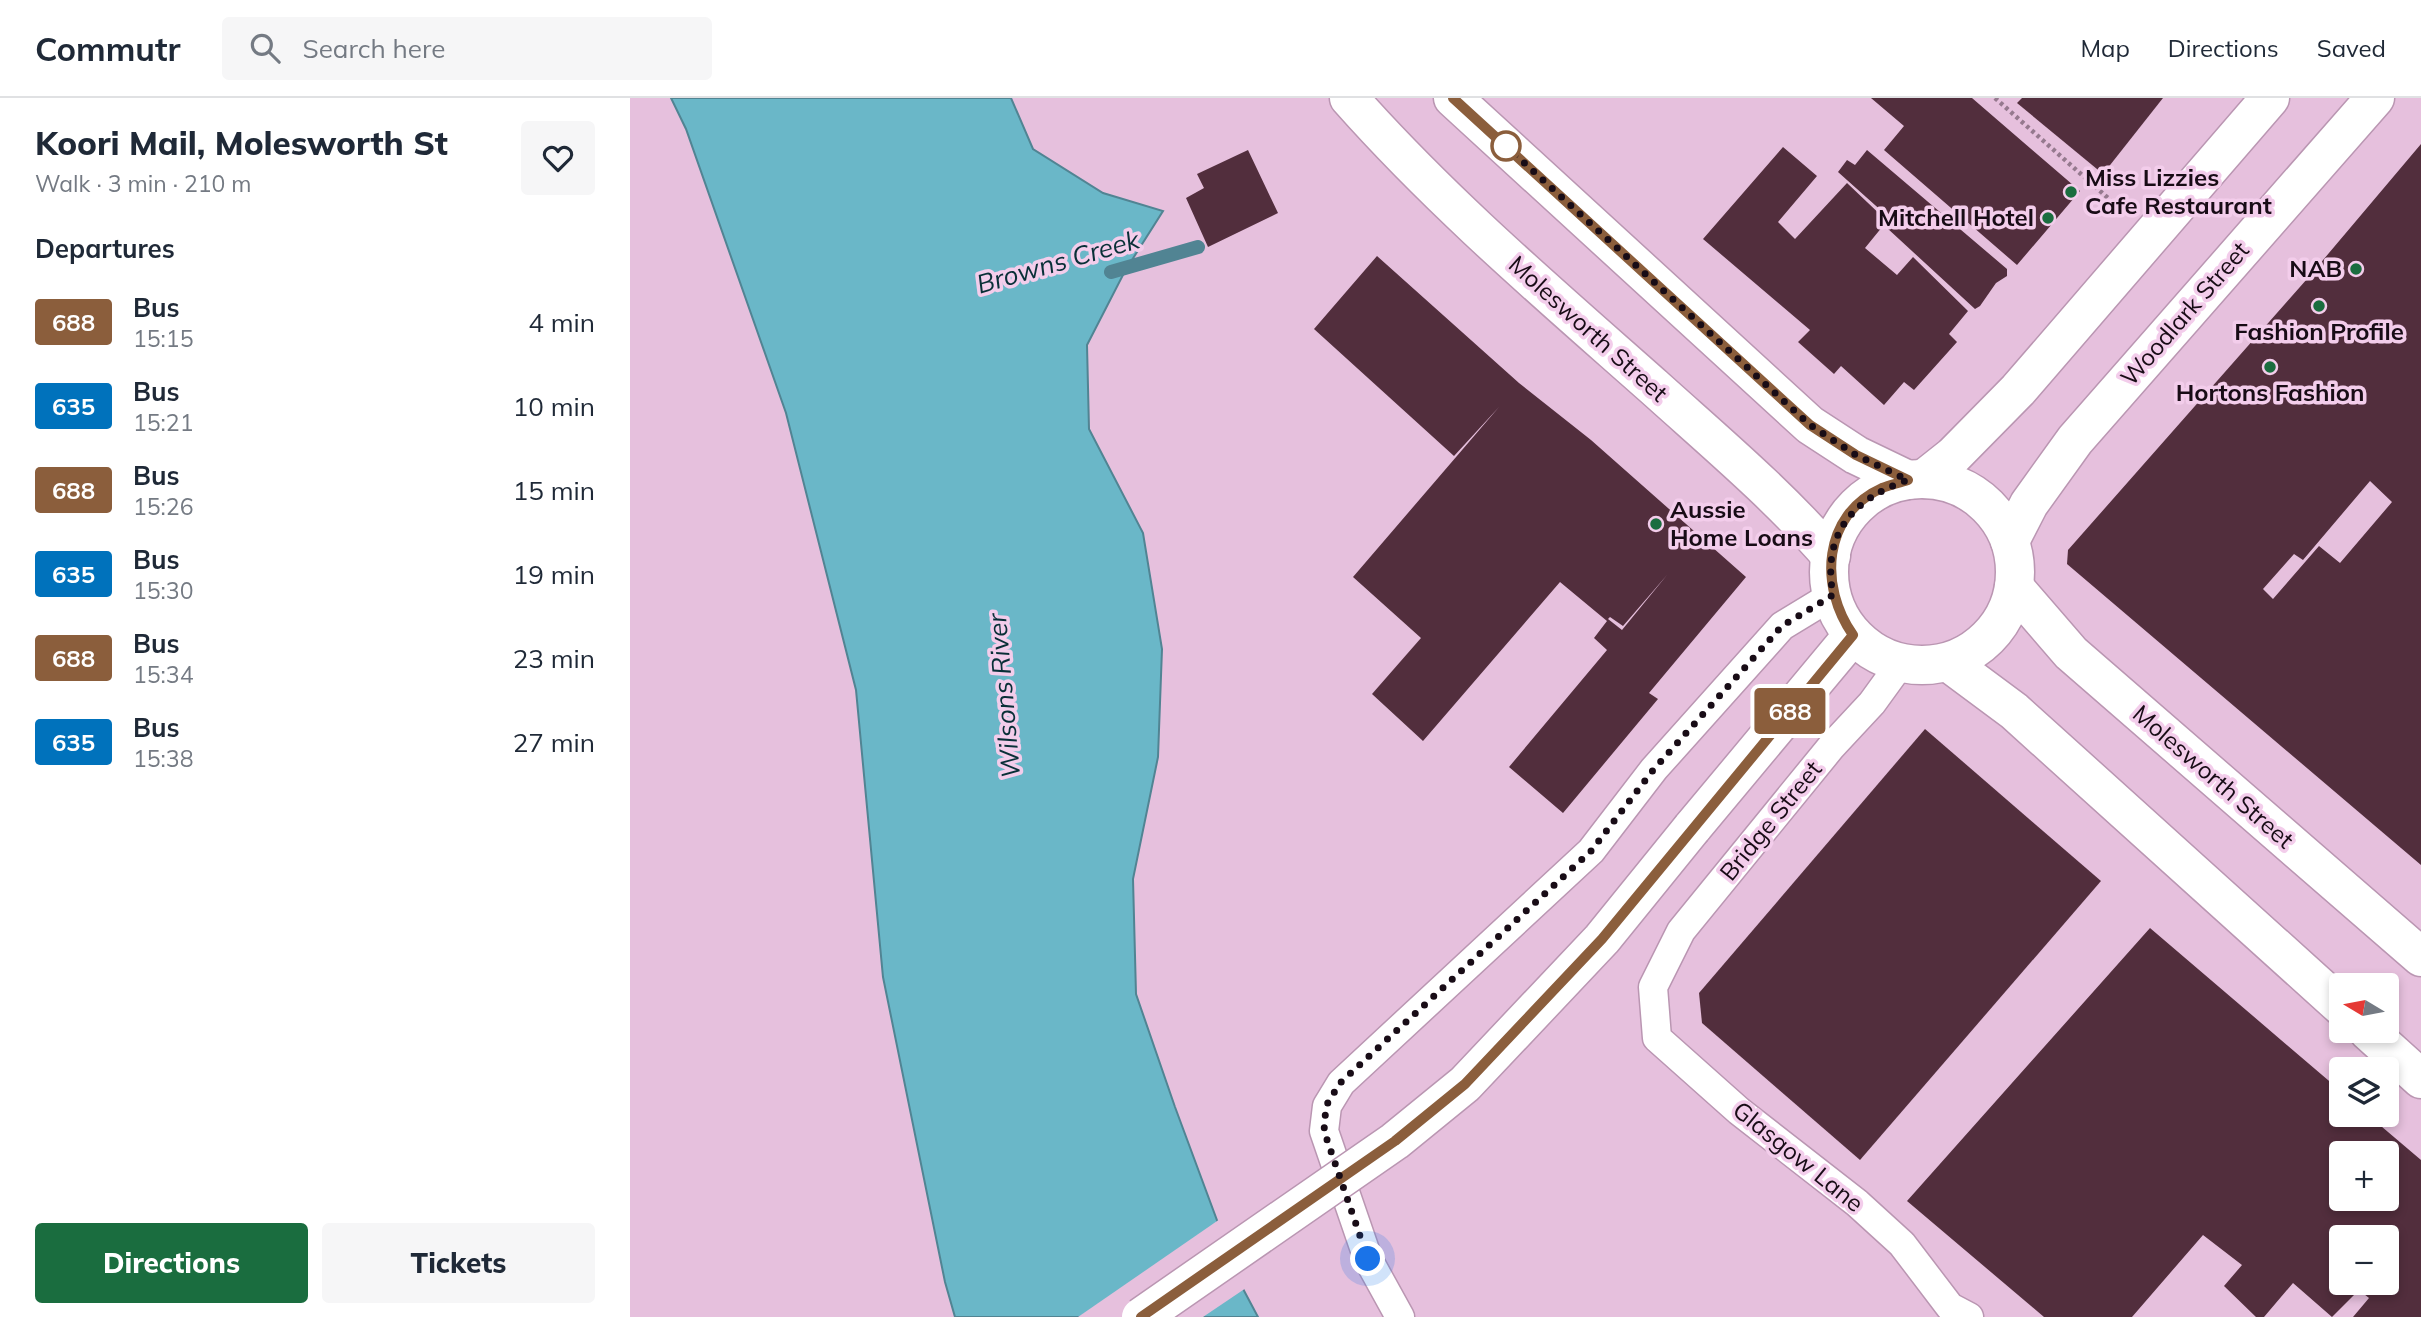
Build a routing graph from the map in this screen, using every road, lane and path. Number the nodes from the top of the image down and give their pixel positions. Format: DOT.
graph roads {
  1 [pos="1349,98"];
  2 [pos="1453,98"];
  3 [pos="1995,98"];
  4 [pos="2270,98"];
  5 [pos="2375,98"];
  6 [pos="2117,206"];
  7 [pos="1916,479"];
  8 [pos="2010,541"];
  9 [pos="1831,556"];
  10 [pos="2014,587"];
  11 [pos="1833,595"];
  12 [pos="1853,635"];
  13 [pos="1948,662"];
  14 [pos="1901,663"];
  15 [pos="2421,957"];
  16 [pos="1653,987"];
  17 [pos="2329,995"];
  18 [pos="2381,1043"];
  19 [pos="2421,1079"];
  20 [pos="1141,1317"];
  21 [pos="1399,1317"];
  22 [pos="1969,1317"];
  1 -- 9 [label="main road, Molesworth Street"];
  2 -- 7 [label="main road"];
  3 -- 6 [label="path"];
  4 -- 7 [label="main road"];
  5 -- 8 [label="main road, Woodlark Street"];
  7 -- 8 [label="main road"];
  7 -- 9 [label="main road"];
  8 -- 10 [label="main road"];
  9 -- 11 [label="main road"];
  10 -- 13 [label="main road"];
  10 -- 15 [label="main road, Molesworth Street"];
  11 -- 12 [label="main road"];
  11 -- 21 [label="lane"];
  12 -- 14 [label="main road"];
  12 -- 20 [label="main road, bridge"];
  13 -- 14 [label="main road"];
  13 -- 17 [label="main road"];
  14 -- 16 [label="lane, Bridge Street"];
  16 -- 22 [label="lane, Glasgow Lane"];
  18 -- 19 [label="main road"];
}
